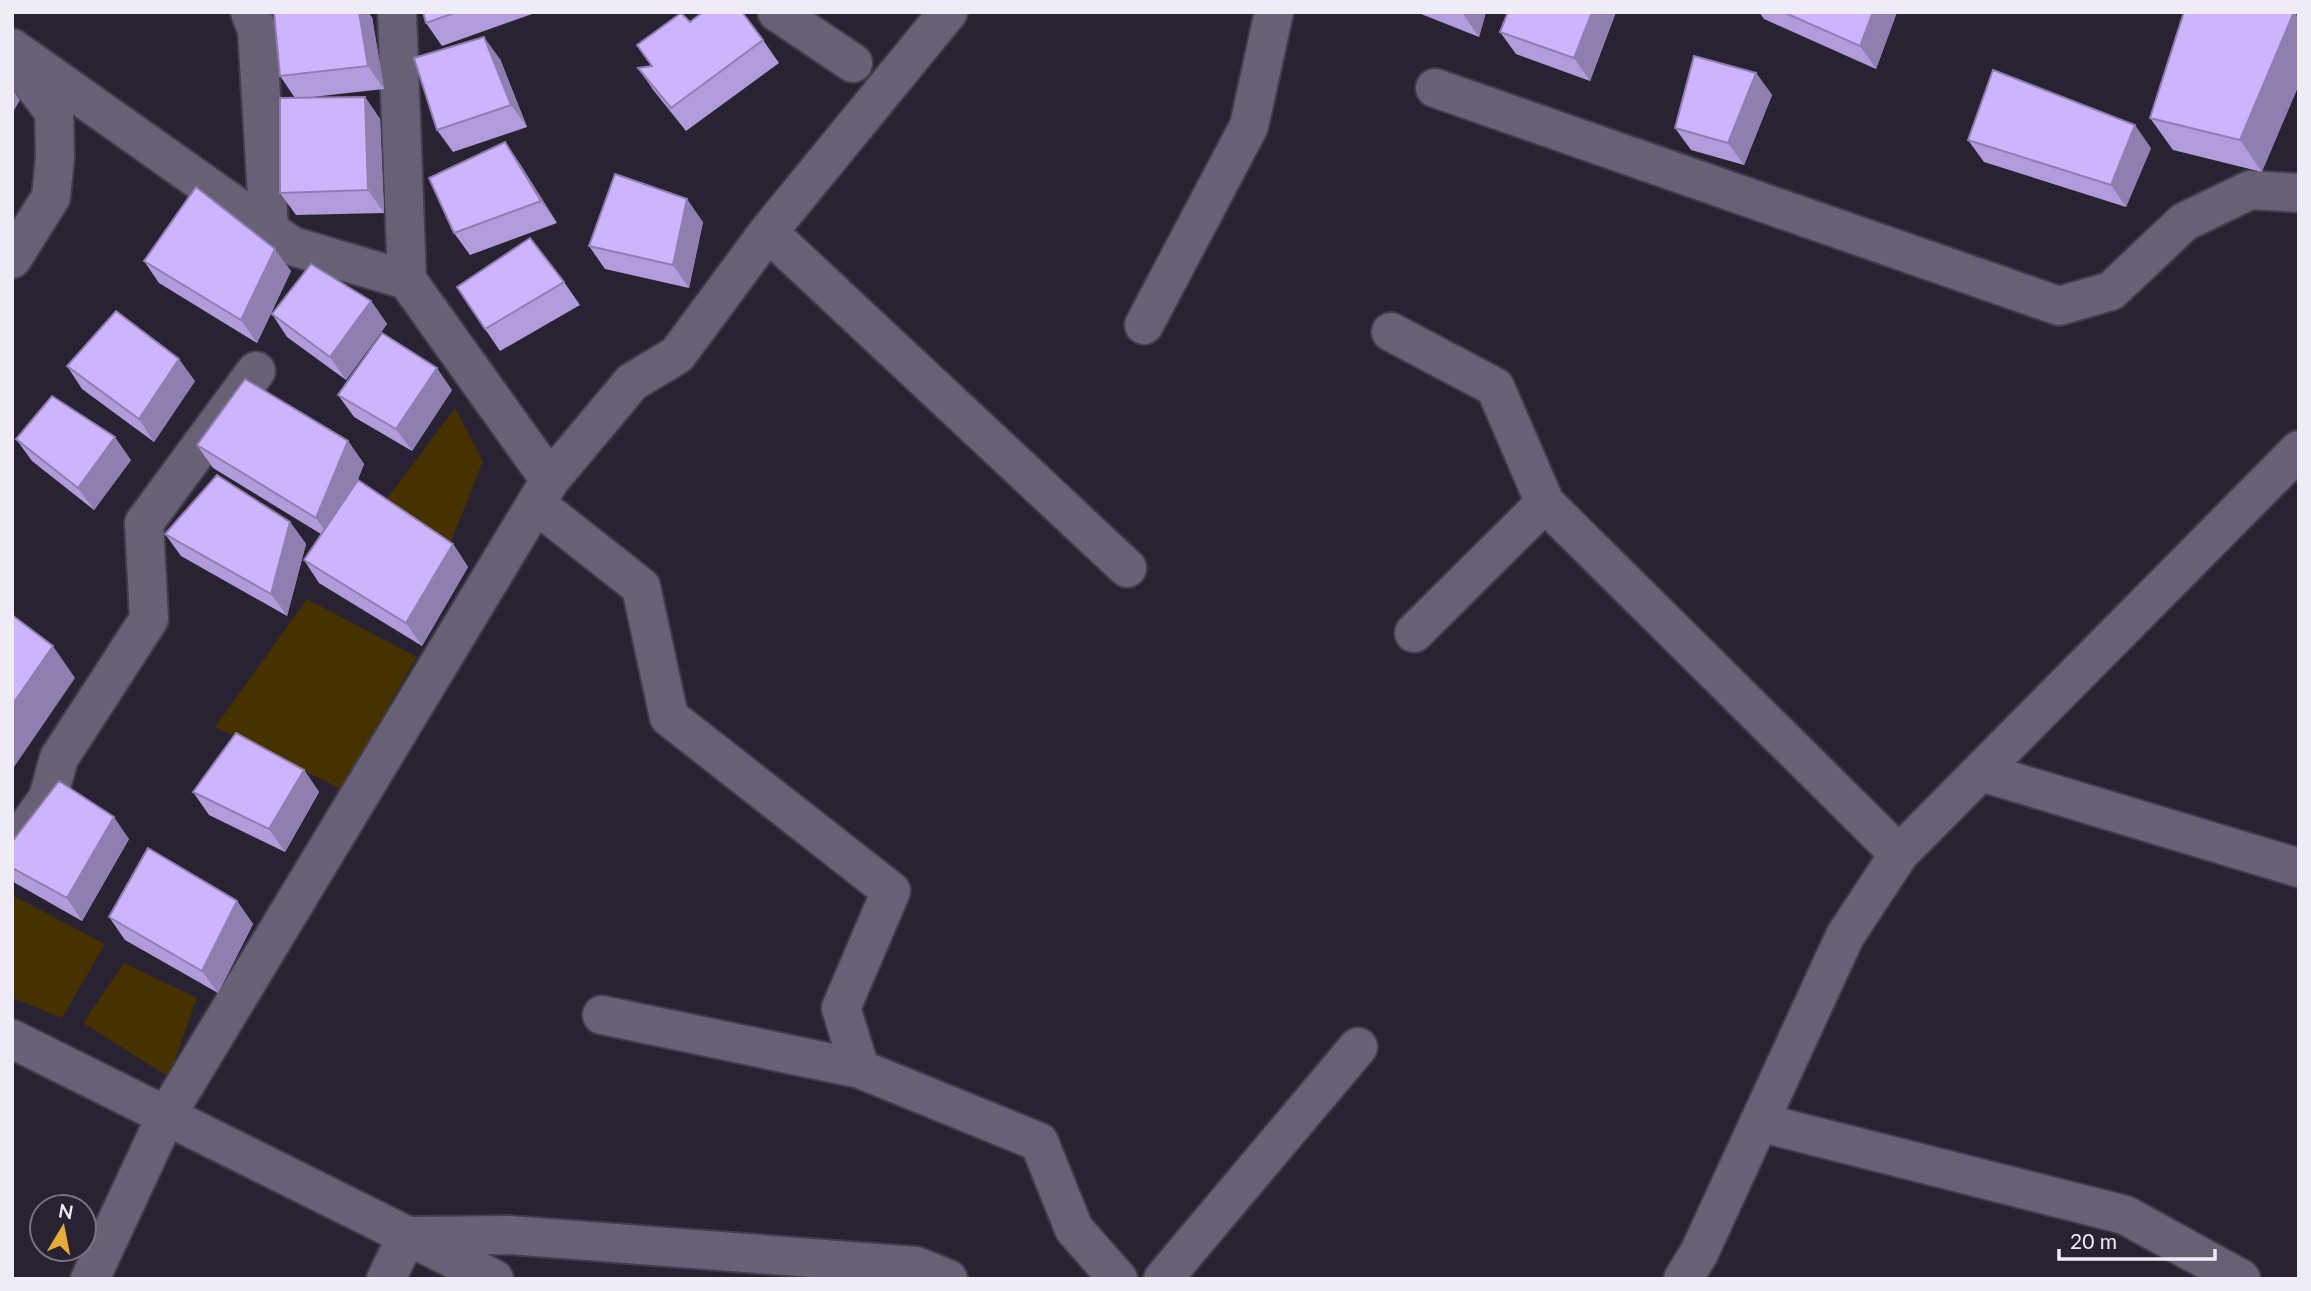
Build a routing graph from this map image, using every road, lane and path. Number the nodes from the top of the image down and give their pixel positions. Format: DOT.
graph roads {
  1 [pos="250,12"];
  2 [pos="397,12"];
  3 [pos="777,12"];
  4 [pos="948,12"];
  5 [pos="1274,12"];
  6 [pos="12,48"];
  7 [pos="12,57"];
  8 [pos="853,64"];
  9 [pos="1435,88"];
  10 [pos="2299,193"];
  11 [pos="269,229"];
  12 [pos="768,232"];
  13 [pos="12,259"];
  14 [pos="407,281"];
  15 [pos="1144,325"];
  16 [pos="1391,332"];
  17 [pos="256,371"];
  18 [pos="2299,450"];
  19 [pos="543,492"];
  20 [pos="1545,503"];
  21 [pos="1127,568"];
  22 [pos="1414,633"];
  23 [pos="1981,772"];
  24 [pos="12,849"];
  25 [pos="1899,854"];
  26 [pos="2299,868"];
  27 [pos="602,1015"];
  28 [pos="12,1039"];
  29 [pos="1358,1047"];
  30 [pos="860,1069"];
  31 [pos="166,1116"];
  32 [pos="1759,1122"];
  33 [pos="407,1236"];
  34 [pos="90,1279"];
  35 [pos="386,1279"];
  36 [pos="494,1279"];
  37 [pos="948,1279"];
  38 [pos="1118,1279"];
  39 [pos="1163,1279"];
  40 [pos="1683,1279"];
  41 [pos="2241,1279"];
  1 -- 11 [label="street"];
  2 -- 14 [label="street"];
  3 -- 8 [label="street"];
  4 -- 12 [label="street"];
  5 -- 15 [label="street"];
  6 -- 11 [label="street"];
  7 -- 13 [label="street"];
  9 -- 10 [label="street"];
  11 -- 14 [label="street"];
  12 -- 19 [label="street"];
  12 -- 21 [label="street"];
  14 -- 19 [label="street"];
  16 -- 20 [label="street"];
  17 -- 24 [label="street"];
  18 -- 23 [label="street"];
  19 -- 30 [label="street"];
  19 -- 31 [label="street"];
  20 -- 22 [label="street"];
  20 -- 25 [label="street"];
  23 -- 25 [label="street"];
  23 -- 26 [label="street"];
  25 -- 32 [label="street"];
  27 -- 30 [label="street"];
  28 -- 31 [label="street"];
  29 -- 39 [label="street"];
  30 -- 38 [label="street"];
  31 -- 33 [label="street"];
  31 -- 34 [label="street"];
  32 -- 40 [label="street"];
  32 -- 41 [label="street"];
  33 -- 35 [label="street"];
  33 -- 36 [label="street"];
  33 -- 37 [label="street"];
}
